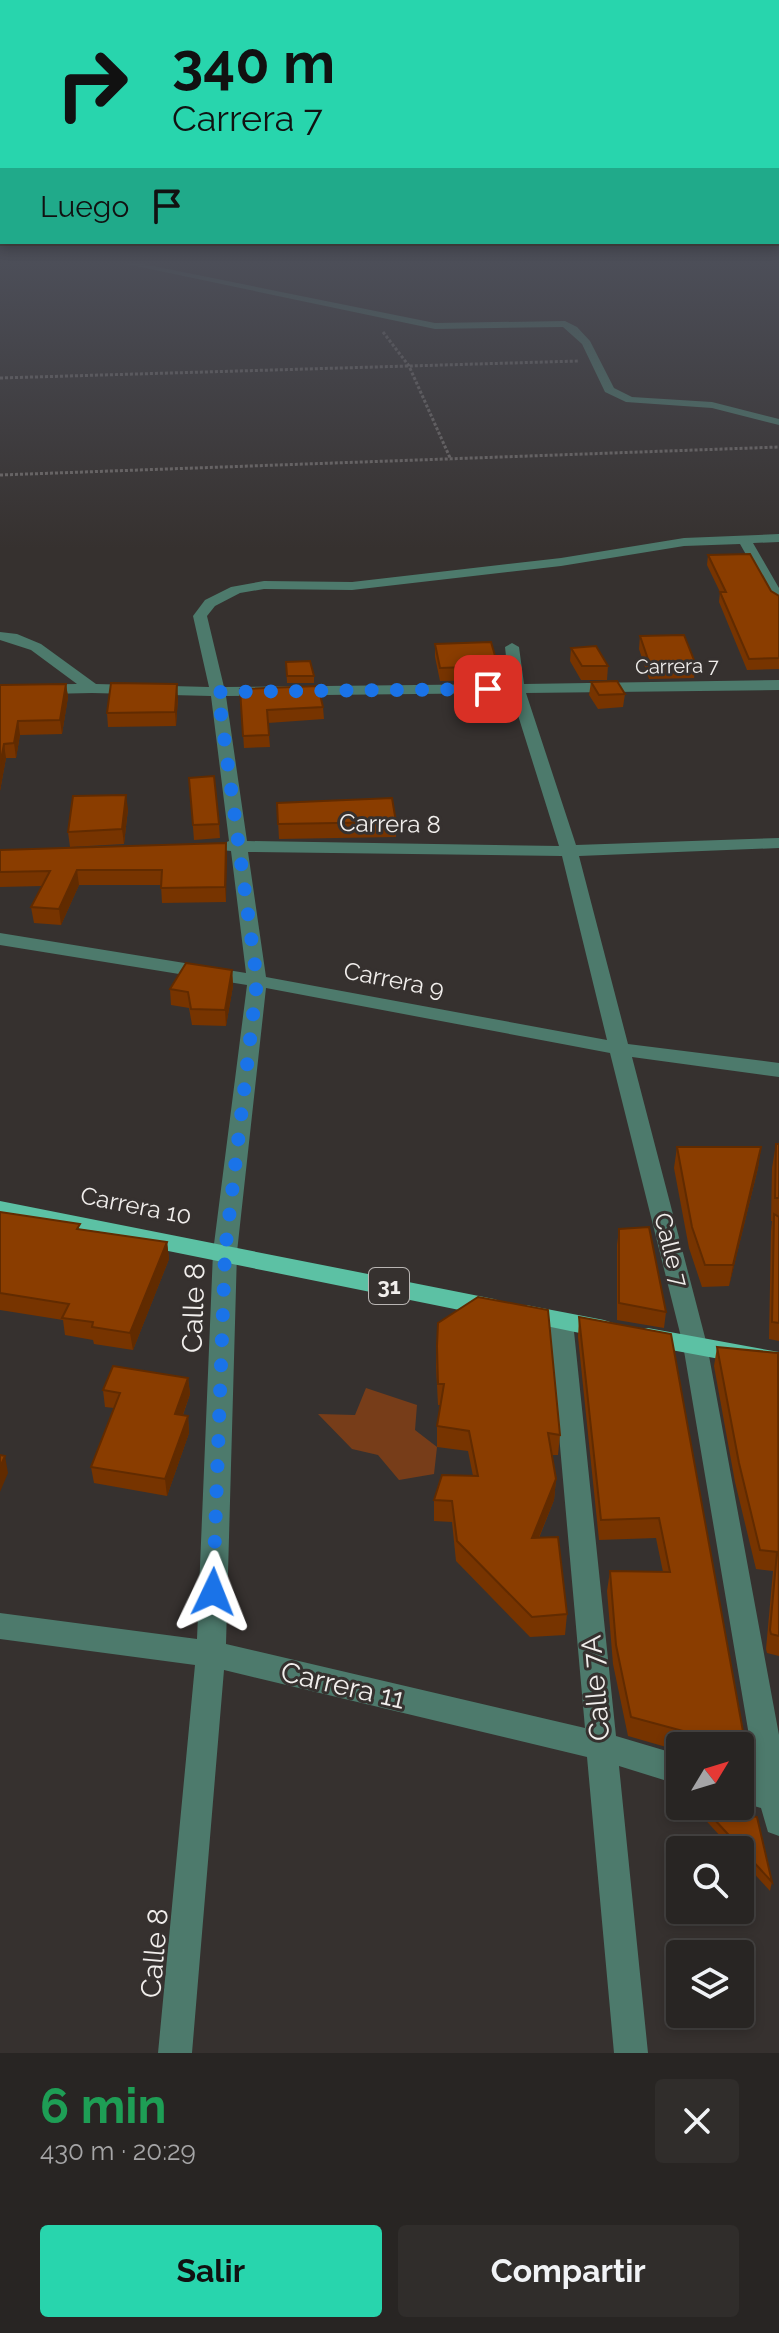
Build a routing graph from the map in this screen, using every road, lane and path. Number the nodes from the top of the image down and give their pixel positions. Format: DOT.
graph roads {
  1 [pos="402,357"];
  2 [pos="593,357"];
  3 [pos="596,361"];
  4 [pos="409,366"];
  5 [pos="0,378"];
  6 [pos="779,422"];
  7 [pos="779,447"];
  8 [pos="451,460"];
  9 [pos="0,475"];
  10 [pos="779,538"];
  11 [pos="744,539"];
  12 [pos="779,563"];
  13 [pos="759,565"];
  14 [pos="779,600"];
  15 [pos="0,636"];
  16 [pos="512,647"];
  17 [pos="779,685"];
  18 [pos="92,688"];
  19 [pos="517,688"];
  20 [pos="0,690"];
  21 [pos="218,692"];
  22 [pos="779,843"];
  23 [pos="241,846"];
  24 [pos="210,847"];
  25 [pos="569,851"];
  26 [pos="0,939"];
  27 [pos="257,981"];
  28 [pos="621,1049"];
  29 [pos="779,1070"];
  30 [pos="0,1209"];
  31 [pos="225,1252"];
  32 [pos="561,1322"];
  33 [pos="695,1345"];
  34 [pos="779,1361"];
  35 [pos="0,1626"];
  36 [pos="211,1654"];
  37 [pos="600,1746"];
  38 [pos="666,1766"];
  39 [pos="754,1794"];
  40 [pos="777,1806"];
  41 [pos="175,2053"];
  42 [pos="631,2053"];
  1 -- 4 [label="path"];
  2 -- 3 [label="street"];
  3 -- 4 [label="path"];
  3 -- 6 [label="street"];
  4 -- 5 [label="path"];
  4 -- 8 [label="path"];
  7 -- 8 [label="path"];
  8 -- 9 [label="path"];
  10 -- 11 [label="street"];
  11 -- 13 [label="street"];
  11 -- 21 [label="street, Calle 8"];
  12 -- 13 [label="street"];
  13 -- 14 [label="street"];
  15 -- 18 [label="street"];
  16 -- 19 [label="street, Calle 7"];
  17 -- 19 [label="street, Carrera 7"];
  18 -- 20 [label="street, Carrera 7"];
  18 -- 21 [label="street, Carrera 7"];
  19 -- 21 [label="street, Carrera 7"];
  19 -- 25 [label="street, Calle 7"];
  21 -- 23 [label="street, Calle 8"];
  22 -- 25 [label="street, Carrera 8"];
  23 -- 24 [label="street, Carrera 8"];
  23 -- 25 [label="street, Carrera 8"];
  23 -- 27 [label="street, Calle 8"];
  25 -- 28 [label="street, Calle 7"];
  26 -- 27 [label="street, Carrera 9"];
  27 -- 28 [label="street, Carrera 9"];
  27 -- 31 [label="street, Calle 8"];
  28 -- 29 [label="street, Carrera 9"];
  28 -- 33 [label="street, Calle 7"];
  30 -- 31 [label="main road, Carrera 10 / 31"];
  31 -- 32 [label="main road, Carrera 10 / 31"];
  31 -- 36 [label="street, Calle 8"];
  32 -- 33 [label="main road, Carrera 10 / 31"];
  32 -- 37 [label="street, Calle 7A"];
  33 -- 34 [label="main road, Carrera 10 / 31"];
  33 -- 40 [label="street, Calle 7"];
  35 -- 36 [label="street, Carrera 11"];
  36 -- 37 [label="street, Carrera 11"];
  36 -- 41 [label="street, Calle 8"];
  37 -- 38 [label="street, Carrera 11"];
  37 -- 42 [label="street, Calle 7A"];
  39 -- 40 [label="street"];
}
